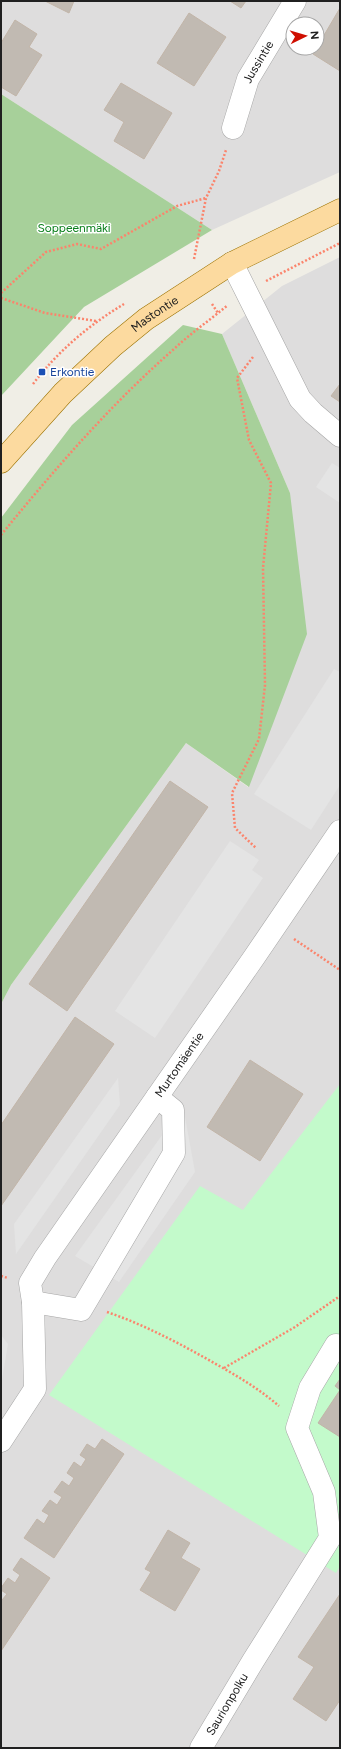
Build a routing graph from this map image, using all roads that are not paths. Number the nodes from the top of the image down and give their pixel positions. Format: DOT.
graph roads {
  1 [pos="295,1"];
  2 [pos="233,128"];
  3 [pos="340,210"];
  4 [pos="232,263"];
  5 [pos="340,436"];
  6 [pos="1,462"];
  7 [pos="340,831"];
  8 [pos="157,1097"];
  9 [pos="33,1302"];
  10 [pos="336,1345"];
  11 [pos="1,1441"];
  12 [pos="201,1748"];
  1 -- 2 [label="street, Jussintie"];
  3 -- 4 [label="main road, Mastontie"];
  4 -- 5 [label="street"];
  4 -- 6 [label="main road, Mastontie"];
  7 -- 8 [label="street, Murtomäentie"];
  8 -- 9 [label="street, Murtomäentie"];
  8 -- 9 [label="street"];
  9 -- 11 [label="street, Murtomäentie"];
  10 -- 12 [label="street, Saurionpolku"];
}
